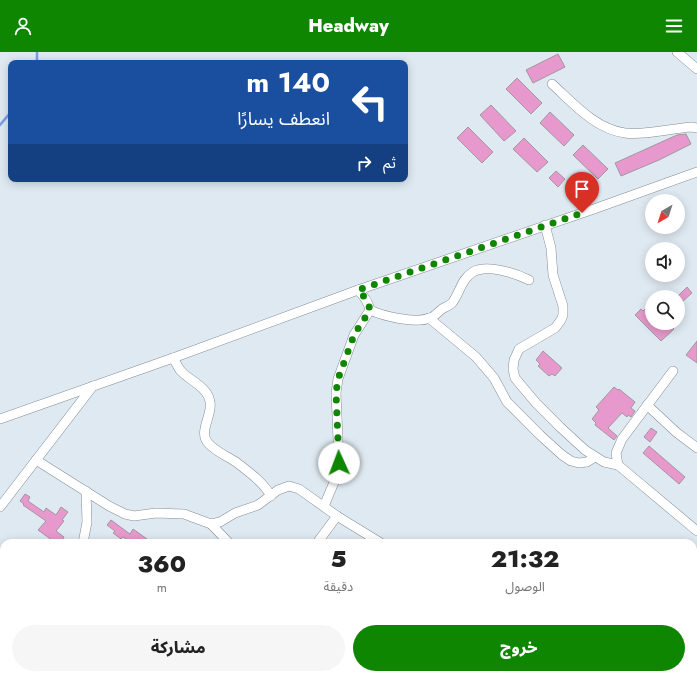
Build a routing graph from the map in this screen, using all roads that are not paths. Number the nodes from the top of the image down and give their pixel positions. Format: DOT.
graph roads {
  1 [pos="677,52"];
  2 [pos="697,69"];
  3 [pos="552,84"];
  4 [pos="697,128"];
  5 [pos="697,172"];
  6 [pos="545,225"];
  7 [pos="529,280"];
  8 [pos="358,290"];
  9 [pos="370,310"];
  10 [pos="430,318"];
  11 [pos="173,358"];
  12 [pos="673,371"];
  13 [pos="93,386"];
  14 [pos="647,405"];
  15 [pos="0,420"];
  16 [pos="697,448"];
  17 [pos="595,457"];
  18 [pos="36,460"];
  19 [pos="618,464"];
  20 [pos="86,491"];
  21 [pos="271,496"];
  22 [pos="324,506"];
  23 [pos="0,507"];
  24 [pos="337,516"];
  25 [pos="211,524"];
  26 [pos="697,531"];
  27 [pos="84,539"];
  28 [pos="225,539"];
  29 [pos="320,539"];
  30 [pos="374,539"];
  1 -- 2 [label="street"];
  3 -- 4 [label="street"];
  5 -- 6 [label="street"];
  6 -- 8 [label="street"];
  6 -- 17 [label="street"];
  7 -- 10 [label="street"];
  8 -- 9 [label="street"];
  8 -- 11 [label="street"];
  9 -- 10 [label="street"];
  9 -- 22 [label="street"];
  10 -- 17 [label="street"];
  11 -- 13 [label="street"];
  11 -- 21 [label="street"];
  12 -- 14 [label="street"];
  13 -- 15 [label="street"];
  13 -- 18 [label="street"];
  14 -- 16 [label="street"];
  14 -- 19 [label="street"];
  17 -- 19 [label="street"];
  18 -- 20 [label="street"];
  18 -- 23 [label="street"];
  19 -- 26 [label="street"];
  20 -- 25 [label="street"];
  20 -- 27 [label="street"];
  21 -- 22 [label="street"];
  21 -- 25 [label="street"];
  22 -- 24 [label="street"];
  24 -- 29 [label="street"];
  24 -- 30 [label="street"];
  25 -- 28 [label="street"];
}
